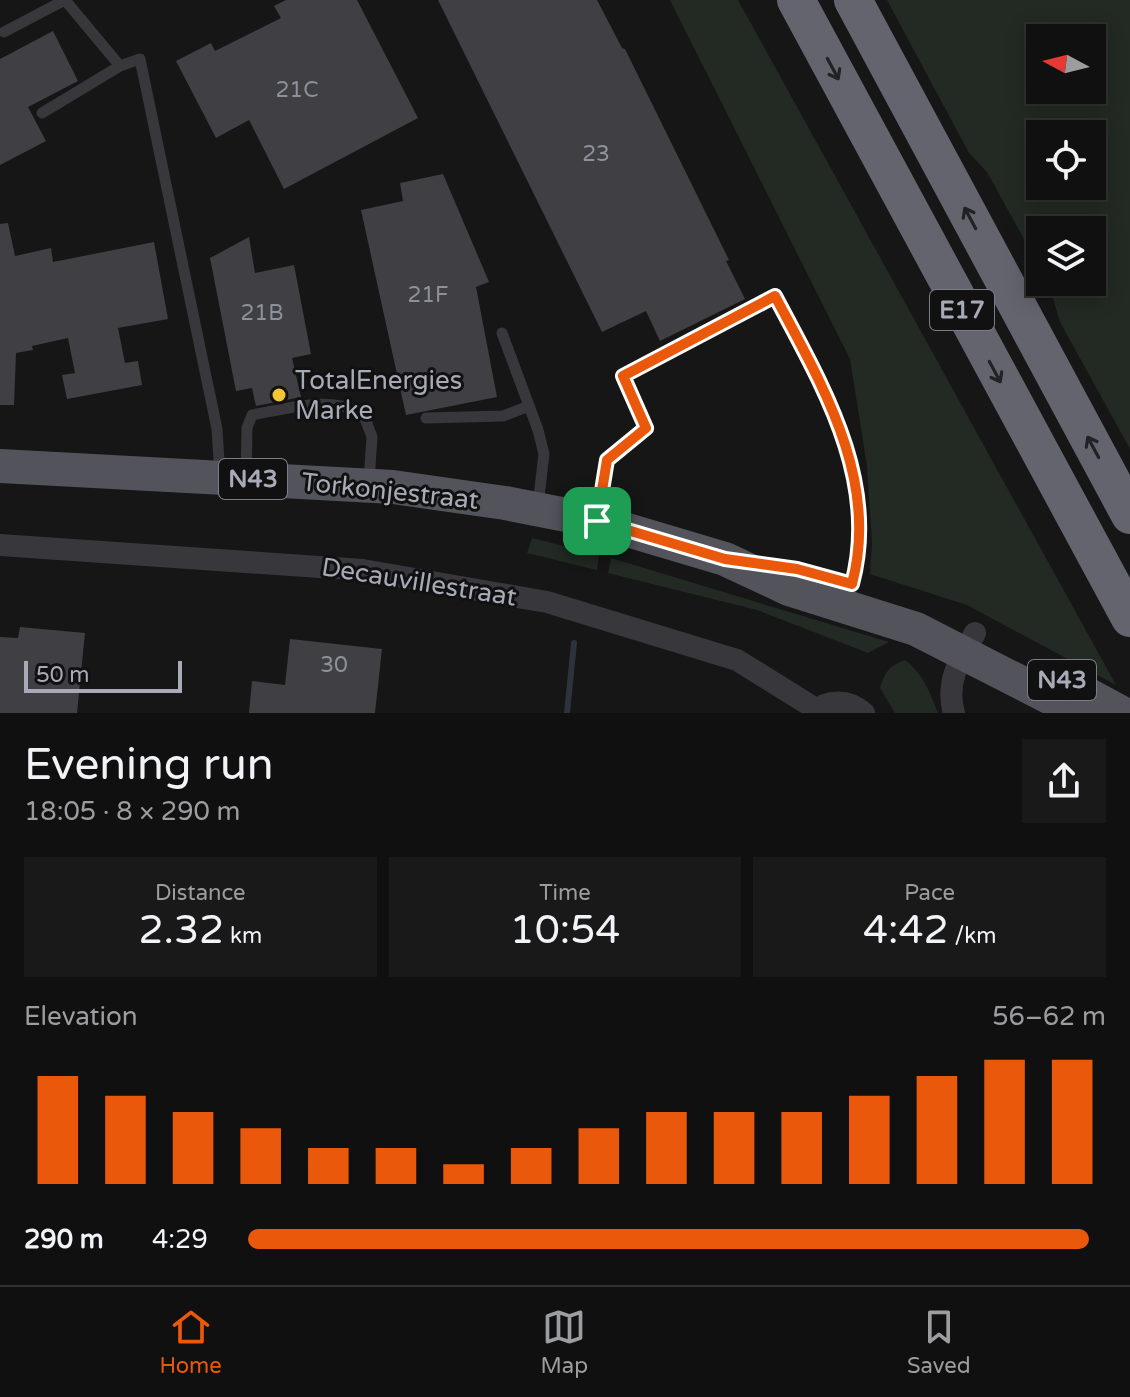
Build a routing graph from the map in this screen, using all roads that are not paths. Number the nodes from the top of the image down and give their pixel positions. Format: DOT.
graph roads {
  1 [pos="796,0"];
  2 [pos="853,0"];
  3 [pos="4,32"];
  4 [pos="120,66"];
  5 [pos="42,113"];
  6 [pos="502,333"];
  7 [pos="529,406"];
  8 [pos="426,418"];
  9 [pos="0,466"];
  10 [pos="233,477"];
  11 [pos="368,486"];
  12 [pos="537,509"];
  13 [pos="1130,515"];
  14 [pos="597,521"];
  15 [pos="0,545"];
  16 [pos="848,594"];
  17 [pos="1130,618"];
  18 [pos="980,644"];
  19 [pos="814,711"];
  20 [pos="864,713"];
  21 [pos="954,713"];
  22 [pos="1080,713"];
  23 [pos="1122,713"];
  1 -- 17 [label="highway, E17, one-way"];
  13 -- 2 [label="highway, E17, one-way"];
  3 -- 4 [label="lane"];
  4 -- 5 [label="lane"];
  4 -- 10 [label="lane"];
  6 -- 7 [label="lane"];
  7 -- 8 [label="lane"];
  7 -- 12 [label="lane"];
  9 -- 10 [label="main road, Torkonjestraat / N43"];
  10 -- 11 [label="main road, Torkonjestraat / N43"];
  10 -- 11 [label="lane"];
  11 -- 12 [label="main road, Torkonjestraat / N43"];
  12 -- 14 [label="main road, Torkonjestraat / N43"];
  14 -- 16 [label="main road, Torkonjestraat / N43"];
  14 -- 16 [label="lane"];
  15 -- 19 [label="street, Decauvillestraat"];
  16 -- 18 [label="main road, Torkonjestraat / N43"];
  18 -- 21 [label="street"];
  18 -- 22 [label="main road, Torkonjestraat / N43"];
  18 -- 23 [label="main road, Torkonjestraat / N43"];
  19 -- 20 [label="street, Decauvillestraat"];
}
